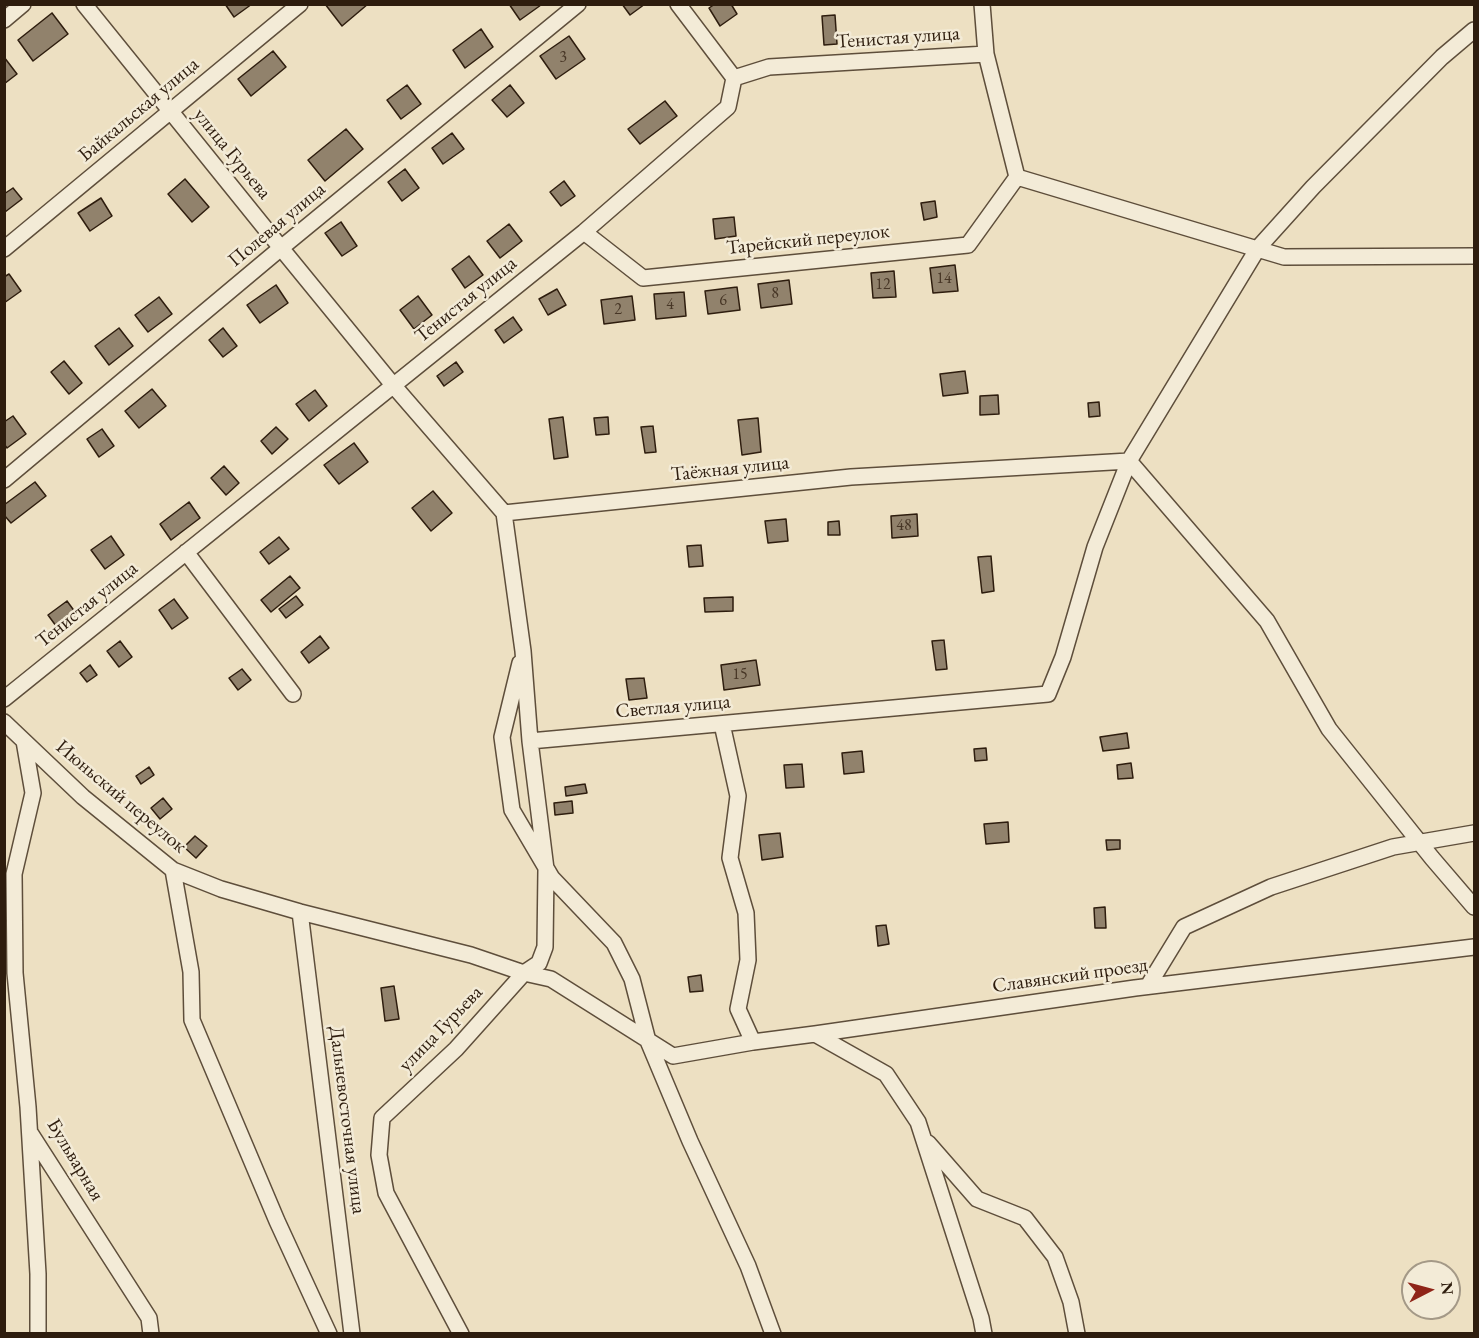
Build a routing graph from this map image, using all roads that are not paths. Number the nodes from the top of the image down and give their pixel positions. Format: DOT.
graph roads {
  1 [pos="23,4"];
  2 [pos="84,4"];
  3 [pos="300,4"];
  4 [pos="578,4"];
  5 [pos="678,4"];
  6 [pos="982,4"];
  7 [pos="4,20"];
  8 [pos="1474,30"];
  9 [pos="986,54"];
  10 [pos="734,78"];
  11 [pos="171,111"];
  12 [pos="1017,177"];
  13 [pos="584,232"];
  14 [pos="281,248"];
  15 [pos="1258,248"];
  16 [pos="4,249"];
  17 [pos="1474,256"];
  18 [pos="393,385"];
  19 [pos="1129,461"];
  20 [pos="4,480"];
  21 [pos="504,513"];
  22 [pos="186,552"];
  23 [pos="523,651"];
  24 [pos="293,694"];
  25 [pos="4,699"];
  26 [pos="4,722"];
  27 [pos="722,724"];
  28 [pos="24,741"];
  29 [pos="530,741"];
  30 [pos="1474,833"];
  31 [pos="1420,842"];
  32 [pos="546,869"];
  33 [pos="173,870"];
  34 [pos="1474,907"];
  35 [pos="300,912"];
  36 [pos="1474,947"];
  37 [pos="10,959"];
  38 [pos="524,973"];
  39 [pos="1148,986"];
  40 [pos="815,1034"];
  41 [pos="648,1041"];
  42 [pos="753,1042"];
  43 [pos="673,1056"];
  44 [pos="29,1132"];
  45 [pos="924,1139"];
  46 [pos="38,1334"];
  47 [pos="151,1334"];
  48 [pos="329,1334"];
  49 [pos="352,1334"];
  50 [pos="461,1334"];
  51 [pos="773,1334"];
  52 [pos="984,1334"];
  53 [pos="1077,1334"];
  1 -- 7 [label="street"];
  2 -- 11 [label="street, улица Гурьева"];
  3 -- 11 [label="street, Байкальская улица"];
  4 -- 14 [label="street, Полевая улица"];
  5 -- 10 [label="street"];
  6 -- 9 [label="street"];
  8 -- 15 [label="street"];
  9 -- 10 [label="street, Тенистая улица"];
  9 -- 12 [label="street"];
  10 -- 13 [label="street, Тенистая улица"];
  11 -- 14 [label="street, улица Гурьева"];
  11 -- 16 [label="street, Байкальская улица"];
  12 -- 13 [label="street, Тарейский переулок"];
  12 -- 15 [label="street"];
  13 -- 18 [label="street, Тенистая улица"];
  14 -- 18 [label="street, улица Гурьева"];
  14 -- 20 [label="street, Полевая улица"];
  15 -- 17 [label="street"];
  15 -- 19 [label="street"];
  18 -- 21 [label="street"];
  18 -- 22 [label="street, Тенистая улица"];
  19 -- 21 [label="street, Таёжная улица"];
  19 -- 27 [label="street, Светлая улица"];
  19 -- 31 [label="street"];
  21 -- 23 [label="street"];
  22 -- 24 [label="street"];
  22 -- 25 [label="street, Тенистая улица"];
  23 -- 29 [label="street"];
  23 -- 32 [label="street"];
  26 -- 28 [label="street, Июньский переулок"];
  27 -- 29 [label="street, Светлая улица"];
  27 -- 42 [label="street"];
  28 -- 33 [label="street, Июньский переулок"];
  28 -- 37 [label="street, Бульварная"];
  29 -- 32 [label="street, улица Гурьева"];
  30 -- 31 [label="street"];
  31 -- 34 [label="street"];
  31 -- 39 [label="street"];
  32 -- 38 [label="street, улица Гурьева"];
  32 -- 41 [label="street"];
  33 -- 35 [label="street, Июньский переулок"];
  33 -- 48 [label="street"];
  35 -- 38 [label="street, Июньский переулок"];
  35 -- 49 [label="street, Дальневосточная улица"];
  36 -- 39 [label="street, Славянский проезд"];
  37 -- 44 [label="street, Бульварная"];
  38 -- 41 [label="street, Июньский переулок"];
  38 -- 50 [label="street, улица Гурьева"];
  39 -- 40 [label="street, Славянский проезд"];
  40 -- 42 [label="street, Славянский проезд"];
  40 -- 45 [label="street"];
  41 -- 43 [label="street, Июньский переулок"];
  41 -- 51 [label="street"];
  42 -- 43 [label="street, Славянский проезд"];
  44 -- 46 [label="street"];
  44 -- 47 [label="street, Бульварная"];
  45 -- 52 [label="street"];
  45 -- 53 [label="street"];
}
